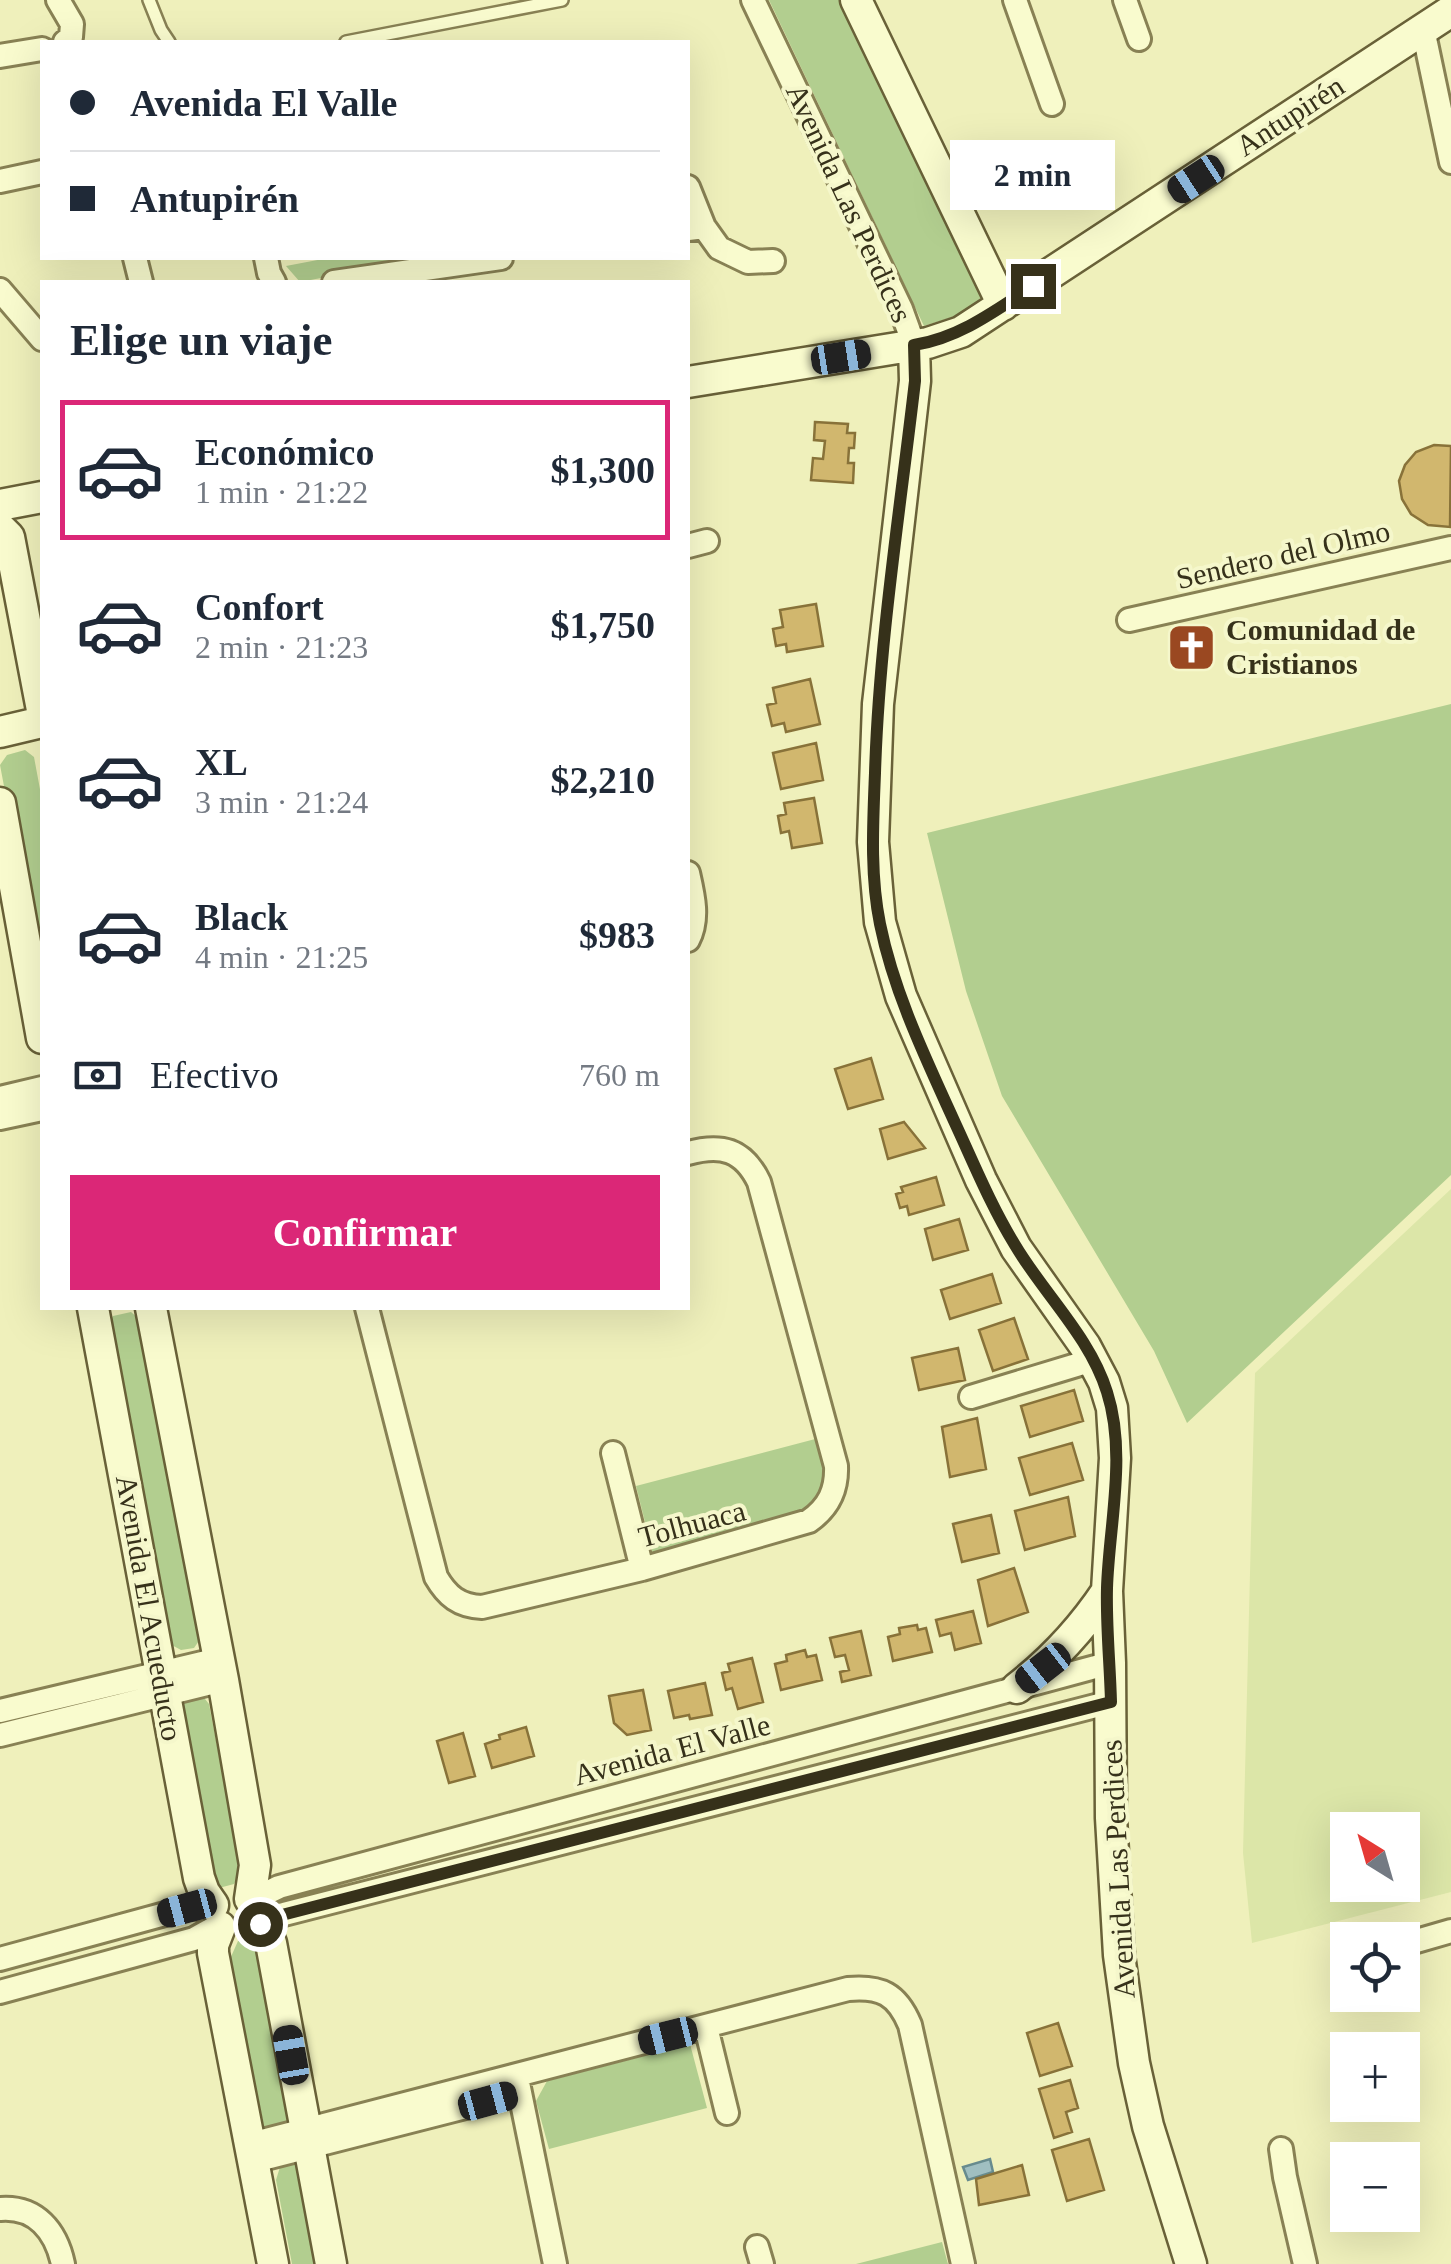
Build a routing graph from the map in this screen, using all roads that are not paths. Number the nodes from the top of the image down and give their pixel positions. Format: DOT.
graph roads {
  1 [pos="58,0"];
  2 [pos="150,0"];
  3 [pos="562,0"];
  4 [pos="753,0"];
  5 [pos="856,0"];
  6 [pos="1015,0"];
  7 [pos="1125,0"];
  8 [pos="1451,10"];
  9 [pos="1423,29"];
  10 [pos="1139,39"];
  11 [pos="67,40"];
  12 [pos="168,40"];
  13 [pos="356,40"];
  14 [pos="40,49"];
  15 [pos="0,56"];
  16 [pos="1052,104"];
  17 [pos="1451,162"];
  18 [pos="40,172"];
  19 [pos="0,181"];
  20 [pos="690,197"];
  21 [pos="696,228"];
  22 [pos="773,261"];
  23 [pos="483,265"];
  24 [pos="441,269"];
  25 [pos="350,280"];
  26 [pos="0,290"];
  27 [pos="1003,305"];
  28 [pos="40,337"];
  29 [pos="914,345"];
  30 [pos="690,382"];
  31 [pos="40,497"];
  32 [pos="0,506"];
  33 [pos="0,528"];
  34 [pos="1451,548"];
  35 [pos="1129,620"];
  36 [pos="40,700"];
  37 [pos="40,722"];
  38 [pos="0,732"];
  39 [pos="0,804"];
  40 [pos="690,883"];
  41 [pos="690,936"];
  42 [pos="40,1027"];
  43 [pos="40,1088"];
  44 [pos="0,1098"];
  45 [pos="40,1109"];
  46 [pos="0,1118"];
  47 [pos="690,1153"];
  48 [pos="94,1310"];
  49 [pos="151,1310"];
  50 [pos="368,1310"];
  51 [pos="1093,1360"];
  52 [pos="971,1397"];
  53 [pos="613,1453"];
  54 [pos="642,1569"];
  55 [pos="1107,1591"];
  56 [pos="1110,1664"];
  57 [pos="221,1669"];
  58 [pos="163,1684"];
  59 [pos="1017,1688"];
  60 [pos="1111,1702"];
  61 [pos="0,1711"];
  62 [pos="0,1735"];
  63 [pos="735,1764"];
  64 [pos="743,1795"];
  65 [pos="530,1819"];
  66 [pos="537,1849"];
  67 [pos="252,1908"];
  68 [pos="216,1916"];
  69 [pos="1451,1932"];
  70 [pos="1420,1940"];
  71 [pos="0,1959"];
  72 [pos="0,1992"];
  73 [pos="706,2027"];
  74 [pos="518,2084"];
  75 [pos="727,2112"];
  76 [pos="306,2138"];
  77 [pos="1281,2149"];
  78 [pos="252,2152"];
  79 [pos="0,2209"];
  80 [pos="62,2264"];
  81 [pos="273,2264"];
  82 [pos="331,2264"];
  83 [pos="554,2264"];
  84 [pos="963,2264"];
  85 [pos="1191,2264"];
  86 [pos="1306,2264"];
  1 -- 11 [label="street"];
  2 -- 12 [label="lane"];
  3 -- 13 [label="lane"];
  4 -- 29 [label="street, Avenida Las Perdices"];
  5 -- 27 [label="street"];
  6 -- 16 [label="street"];
  7 -- 10 [label="street"];
  8 -- 9 [label="street, Antupirén"];
  9 -- 17 [label="street"];
  9 -- 27 [label="street, Antupirén"];
  14 -- 15 [label="street"];
  18 -- 19 [label="street"];
  20 -- 21 [label="street"];
  21 -- 22 [label="street"];
  23 -- 24 [label="street"];
  24 -- 25 [label="street"];
  26 -- 28 [label="street"];
  27 -- 29 [label="street, Antupirén"];
  29 -- 30 [label="street, Antupirén"];
  29 -- 51 [label="street, Avenida Las Perdices"];
  31 -- 32 [label="street"];
  33 -- 36 [label="street"];
  34 -- 35 [label="street, Sendero del Olmo"];
  37 -- 38 [label="street"];
  39 -- 42 [label="street"];
  40 -- 41 [label="street"];
  43 -- 44 [label="street"];
  45 -- 46 [label="street"];
  47 -- 54 [label="street, Tolhuaca"];
  48 -- 58 [label="street, Avenida El Acueducto"];
  49 -- 57 [label="street, Avenida El Acueducto"];
  50 -- 54 [label="street, Tolhuaca"];
  51 -- 52 [label="street"];
  51 -- 55 [label="street, Avenida Las Perdices"];
  53 -- 54 [label="street"];
  55 -- 56 [label="street, Avenida Las Perdices"];
  55 -- 59 [label="street"];
  56 -- 59 [label="street, Avenida El Valle"];
  56 -- 60 [label="street, Avenida Las Perdices"];
  57 -- 58 [label="street"];
  57 -- 67 [label="street, Avenida El Acueducto"];
  58 -- 61 [label="street"];
  58 -- 62 [label="street"];
  58 -- 68 [label="street, Avenida El Acueducto"];
  59 -- 63 [label="street, Avenida El Valle"];
  60 -- 64 [label="street, Avenida El Valle"];
  60 -- 85 [label="street, Avenida Las Perdices"];
  63 -- 64 [label="street"];
  63 -- 65 [label="street, Avenida El Valle"];
  64 -- 66 [label="street, Avenida El Valle"];
  65 -- 66 [label="street"];
  65 -- 67 [label="street, Avenida El Valle"];
  66 -- 67 [label="street, Avenida El Valle"];
  67 -- 68 [label="street"];
  67 -- 76 [label="street, Avenida El Acueducto"];
  68 -- 71 [label="street"];
  68 -- 72 [label="street"];
  68 -- 78 [label="street, Avenida El Acueducto"];
  69 -- 70 [label="street"];
  73 -- 74 [label="street"];
  73 -- 75 [label="street"];
  73 -- 84 [label="street"];
  74 -- 76 [label="street"];
  74 -- 83 [label="street"];
  76 -- 78 [label="street"];
  76 -- 82 [label="street, Avenida El Acueducto"];
  77 -- 86 [label="street"];
  78 -- 81 [label="street, Avenida El Acueducto"];
  79 -- 80 [label="street"];
}
